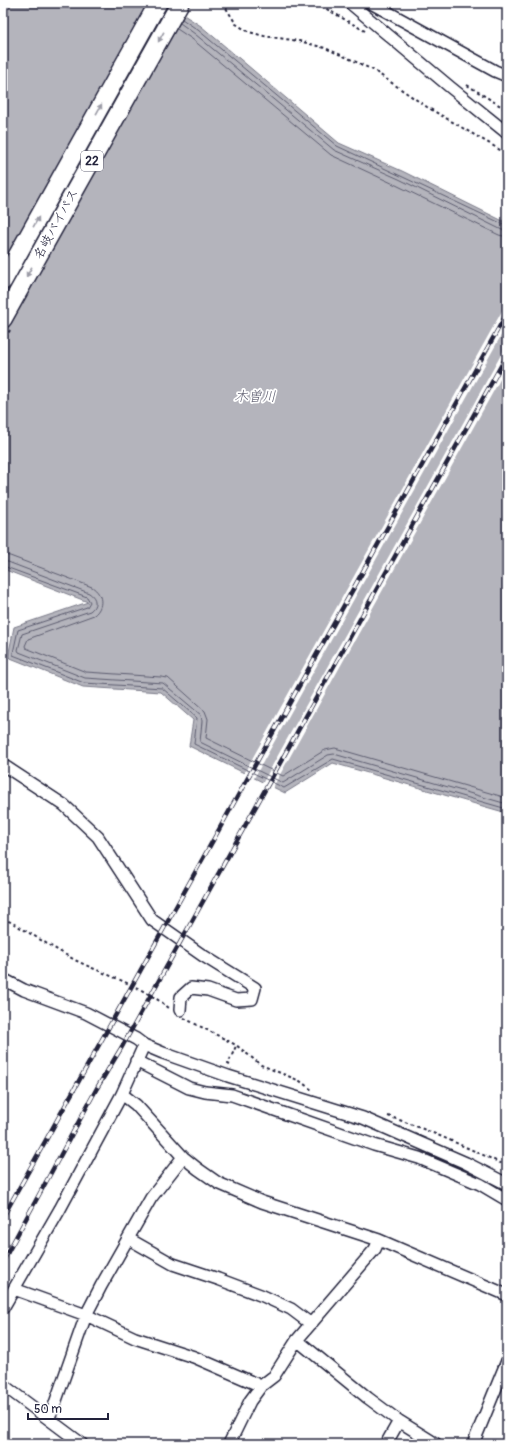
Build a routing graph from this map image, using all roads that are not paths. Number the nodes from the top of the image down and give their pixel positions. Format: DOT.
graph roads {
  1 [pos="158,3"];
  2 [pos="180,3"];
  3 [pos="350,3"];
  4 [pos="371,3"];
  5 [pos="507,76"];
  6 [pos="507,133"];
  7 [pos="3,281"];
  8 [pos="3,319"];
  9 [pos="3,765"];
  10 [pos="3,979"];
  11 [pos="178,1012"];
  12 [pos="144,1045"];
  13 [pos="136,1061"];
  14 [pos="122,1094"];
  15 [pos="183,1157"];
  16 [pos="507,1184"];
  17 [pos="507,1200"];
  18 [pos="129,1239"];
  19 [pos="379,1240"];
  20 [pos="14,1289"];
  21 [pos="507,1296"];
  22 [pos="3,1308"];
  23 [pos="86,1315"];
  24 [pos="311,1324"];
  25 [pos="298,1340"];
  26 [pos="507,1361"];
  27 [pos="3,1385"];
  28 [pos="261,1386"];
  29 [pos="48,1418"];
  30 [pos="398,1421"];
  31 [pos="82,1444"];
  32 [pos="229,1444"];
  33 [pos="386,1444"];
  34 [pos="436,1444"];
  35 [pos="473,1444"];
  7 -- 1 [label="highway, 名岐バイパス / 22, one-way"];
  2 -- 8 [label="highway, 名岐バイパス / 22, one-way"];
  3 -- 6 [label="street"];
  4 -- 5 [label="street"];
  9 -- 11 [label="street"];
  10 -- 12 [label="street"];
  12 -- 13 [label="street"];
  12 -- 16 [label="street"];
  13 -- 14 [label="street"];
  13 -- 17 [label="street"];
  14 -- 15 [label="street"];
  14 -- 20 [label="street"];
  15 -- 18 [label="street"];
  15 -- 19 [label="street"];
  18 -- 23 [label="street"];
  18 -- 24 [label="street"];
  19 -- 21 [label="street"];
  19 -- 24 [label="street"];
  20 -- 22 [label="street"];
  20 -- 23 [label="street"];
  23 -- 28 [label="street"];
  23 -- 29 [label="street"];
  24 -- 25 [label="street"];
  25 -- 28 [label="street"];
  25 -- 30 [label="street"];
  26 -- 35 [label="street"];
  27 -- 29 [label="street"];
  28 -- 32 [label="street"];
  29 -- 31 [label="street"];
  30 -- 33 [label="street"];
  30 -- 34 [label="street"];
}
